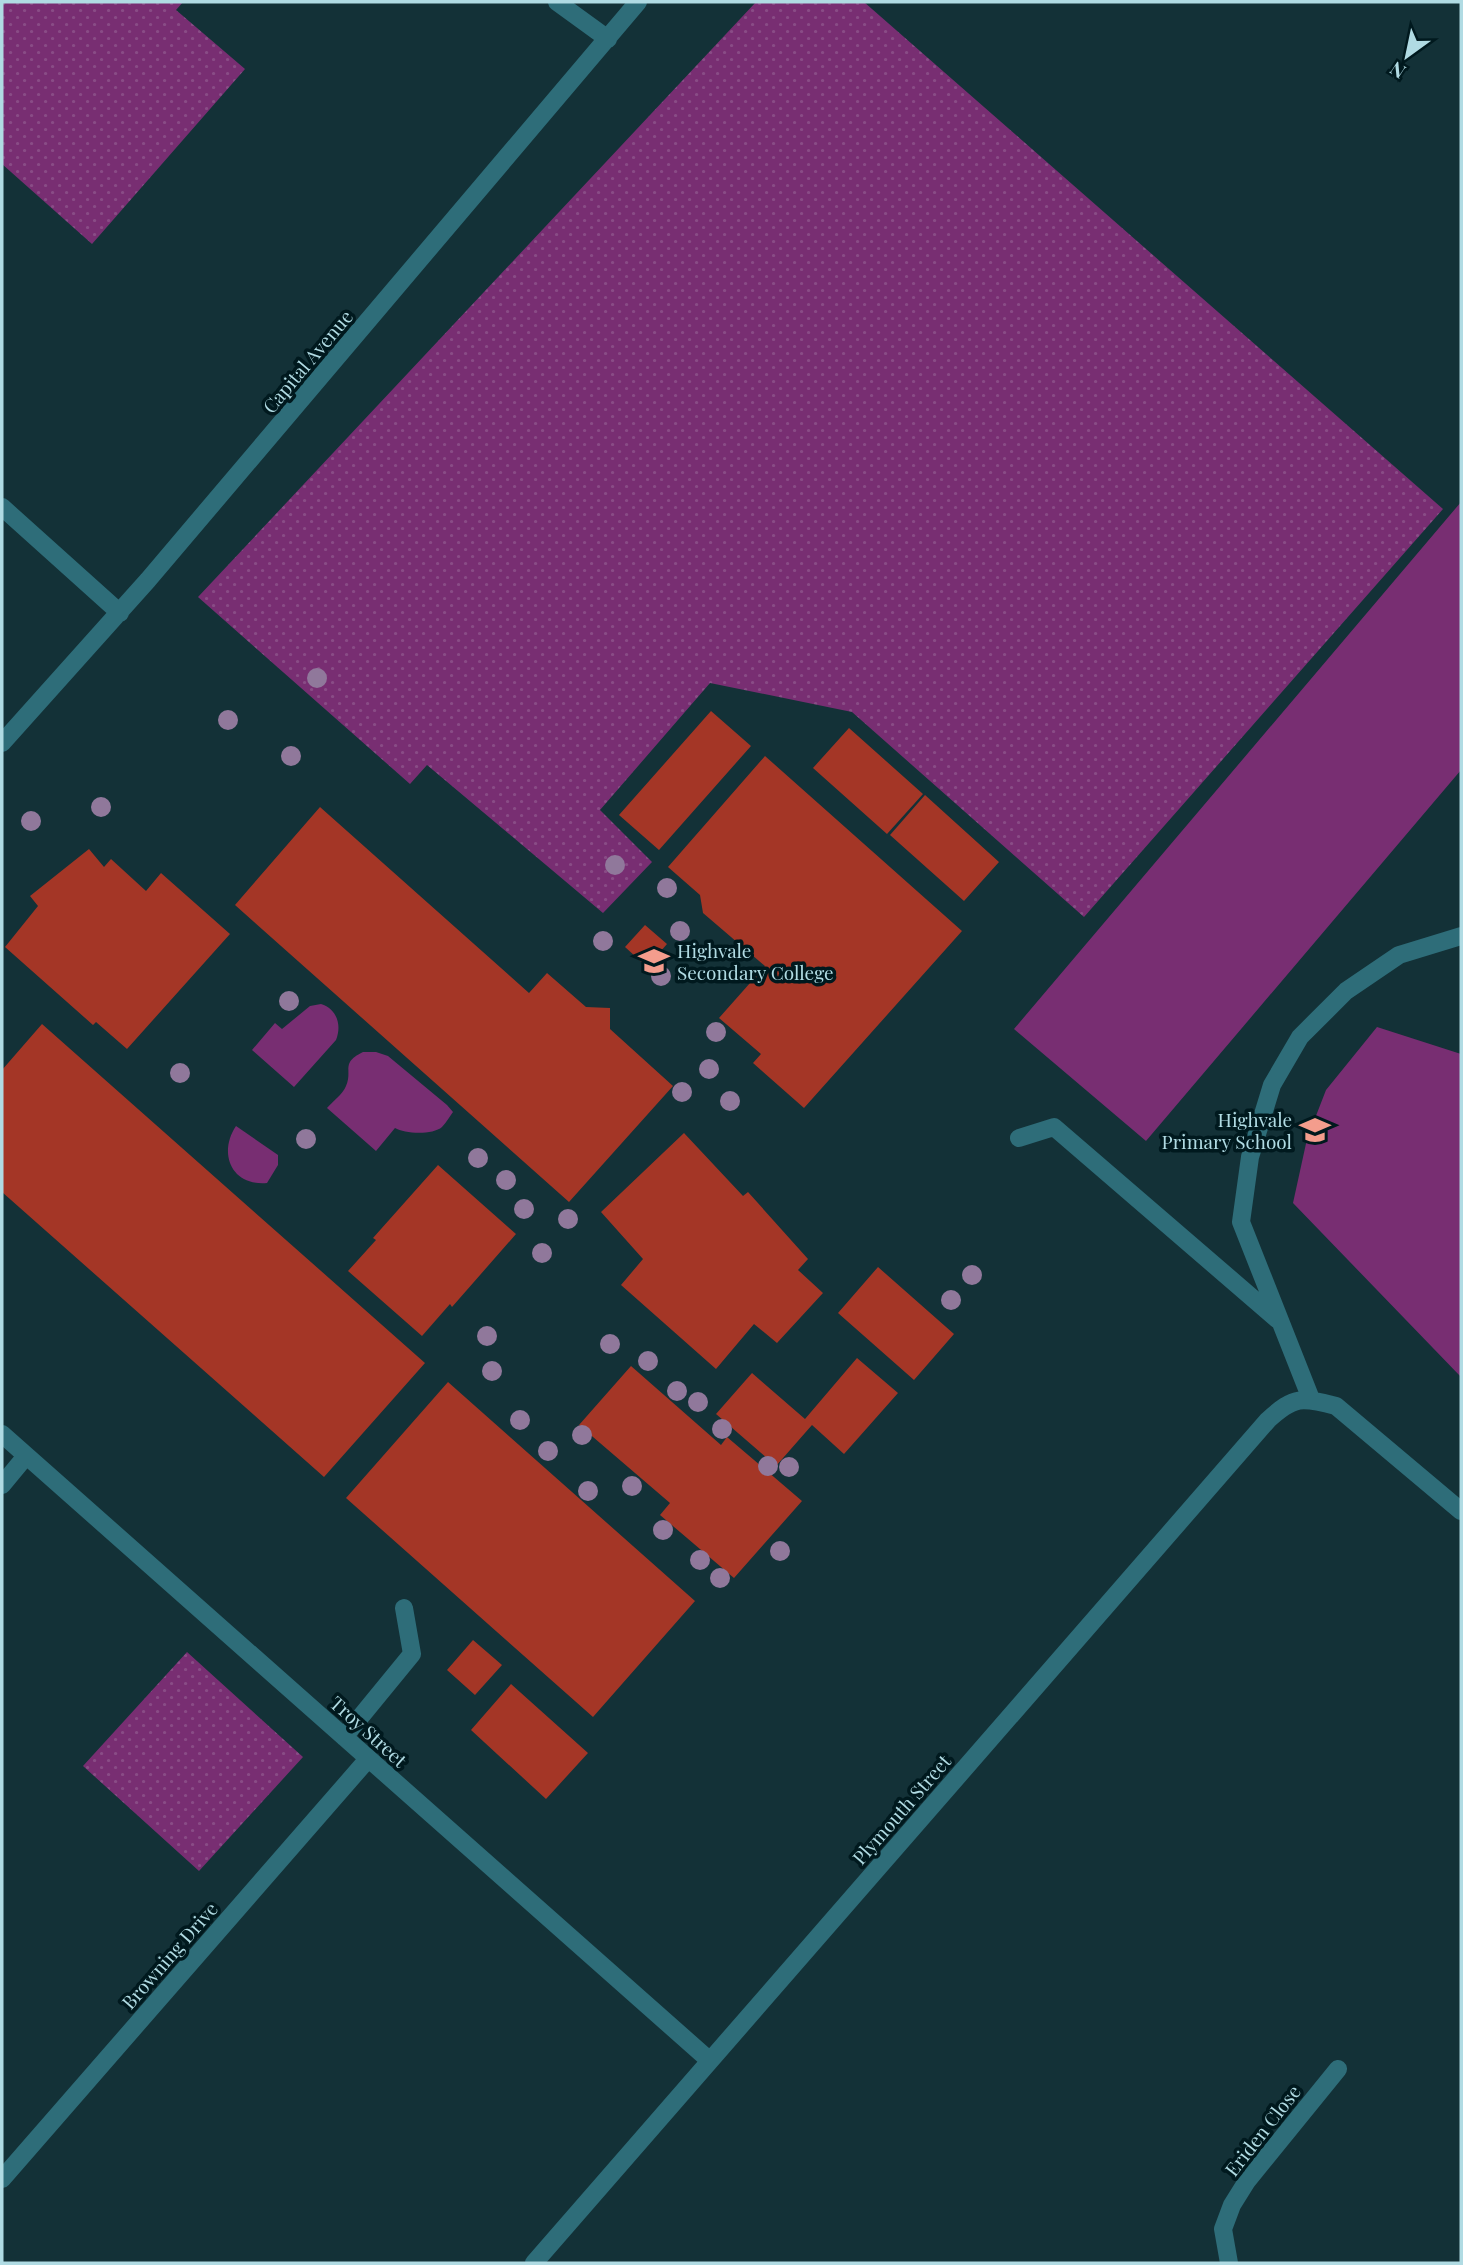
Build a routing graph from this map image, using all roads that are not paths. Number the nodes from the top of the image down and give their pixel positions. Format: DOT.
graph roads {
  1 [pos="557,2"];
  2 [pos="638,2"];
  3 [pos="608,39"];
  4 [pos="2,507"];
  5 [pos="120,613"];
  6 [pos="2,743"];
  7 [pos="1461,936"];
  8 [pos="1019,1138"];
  9 [pos="1281,1322"];
  10 [pos="1311,1399"];
  11 [pos="2,1434"];
  12 [pos="26,1456"];
  13 [pos="2,1485"];
  14 [pos="1461,1511"];
  15 [pos="404,1608"];
  16 [pos="344,1737"];
  17 [pos="368,1759"];
  18 [pos="709,2060"];
  19 [pos="1338,2069"];
  20 [pos="2,2179"];
  21 [pos="541,2261"];
  22 [pos="1229,2263"];
  1 -- 3 [label="street"];
  2 -- 3 [label="street, Capital Avenue"];
  3 -- 5 [label="street, Capital Avenue"];
  4 -- 5 [label="street"];
  5 -- 6 [label="street, Capital Avenue"];
  7 -- 9 [label="street"];
  8 -- 9 [label="street"];
  9 -- 10 [label="street"];
  10 -- 14 [label="street"];
  10 -- 18 [label="street, Plymouth Street"];
  11 -- 12 [label="street, Troy Street"];
  12 -- 13 [label="street"];
  12 -- 16 [label="street, Troy Street"];
  15 -- 16 [label="street"];
  16 -- 17 [label="street, Troy Street"];
  17 -- 18 [label="street, Troy Street"];
  17 -- 20 [label="street, Browning Drive"];
  18 -- 21 [label="street, Plymouth Street"];
  19 -- 22 [label="street, Eriden Close"];
}
